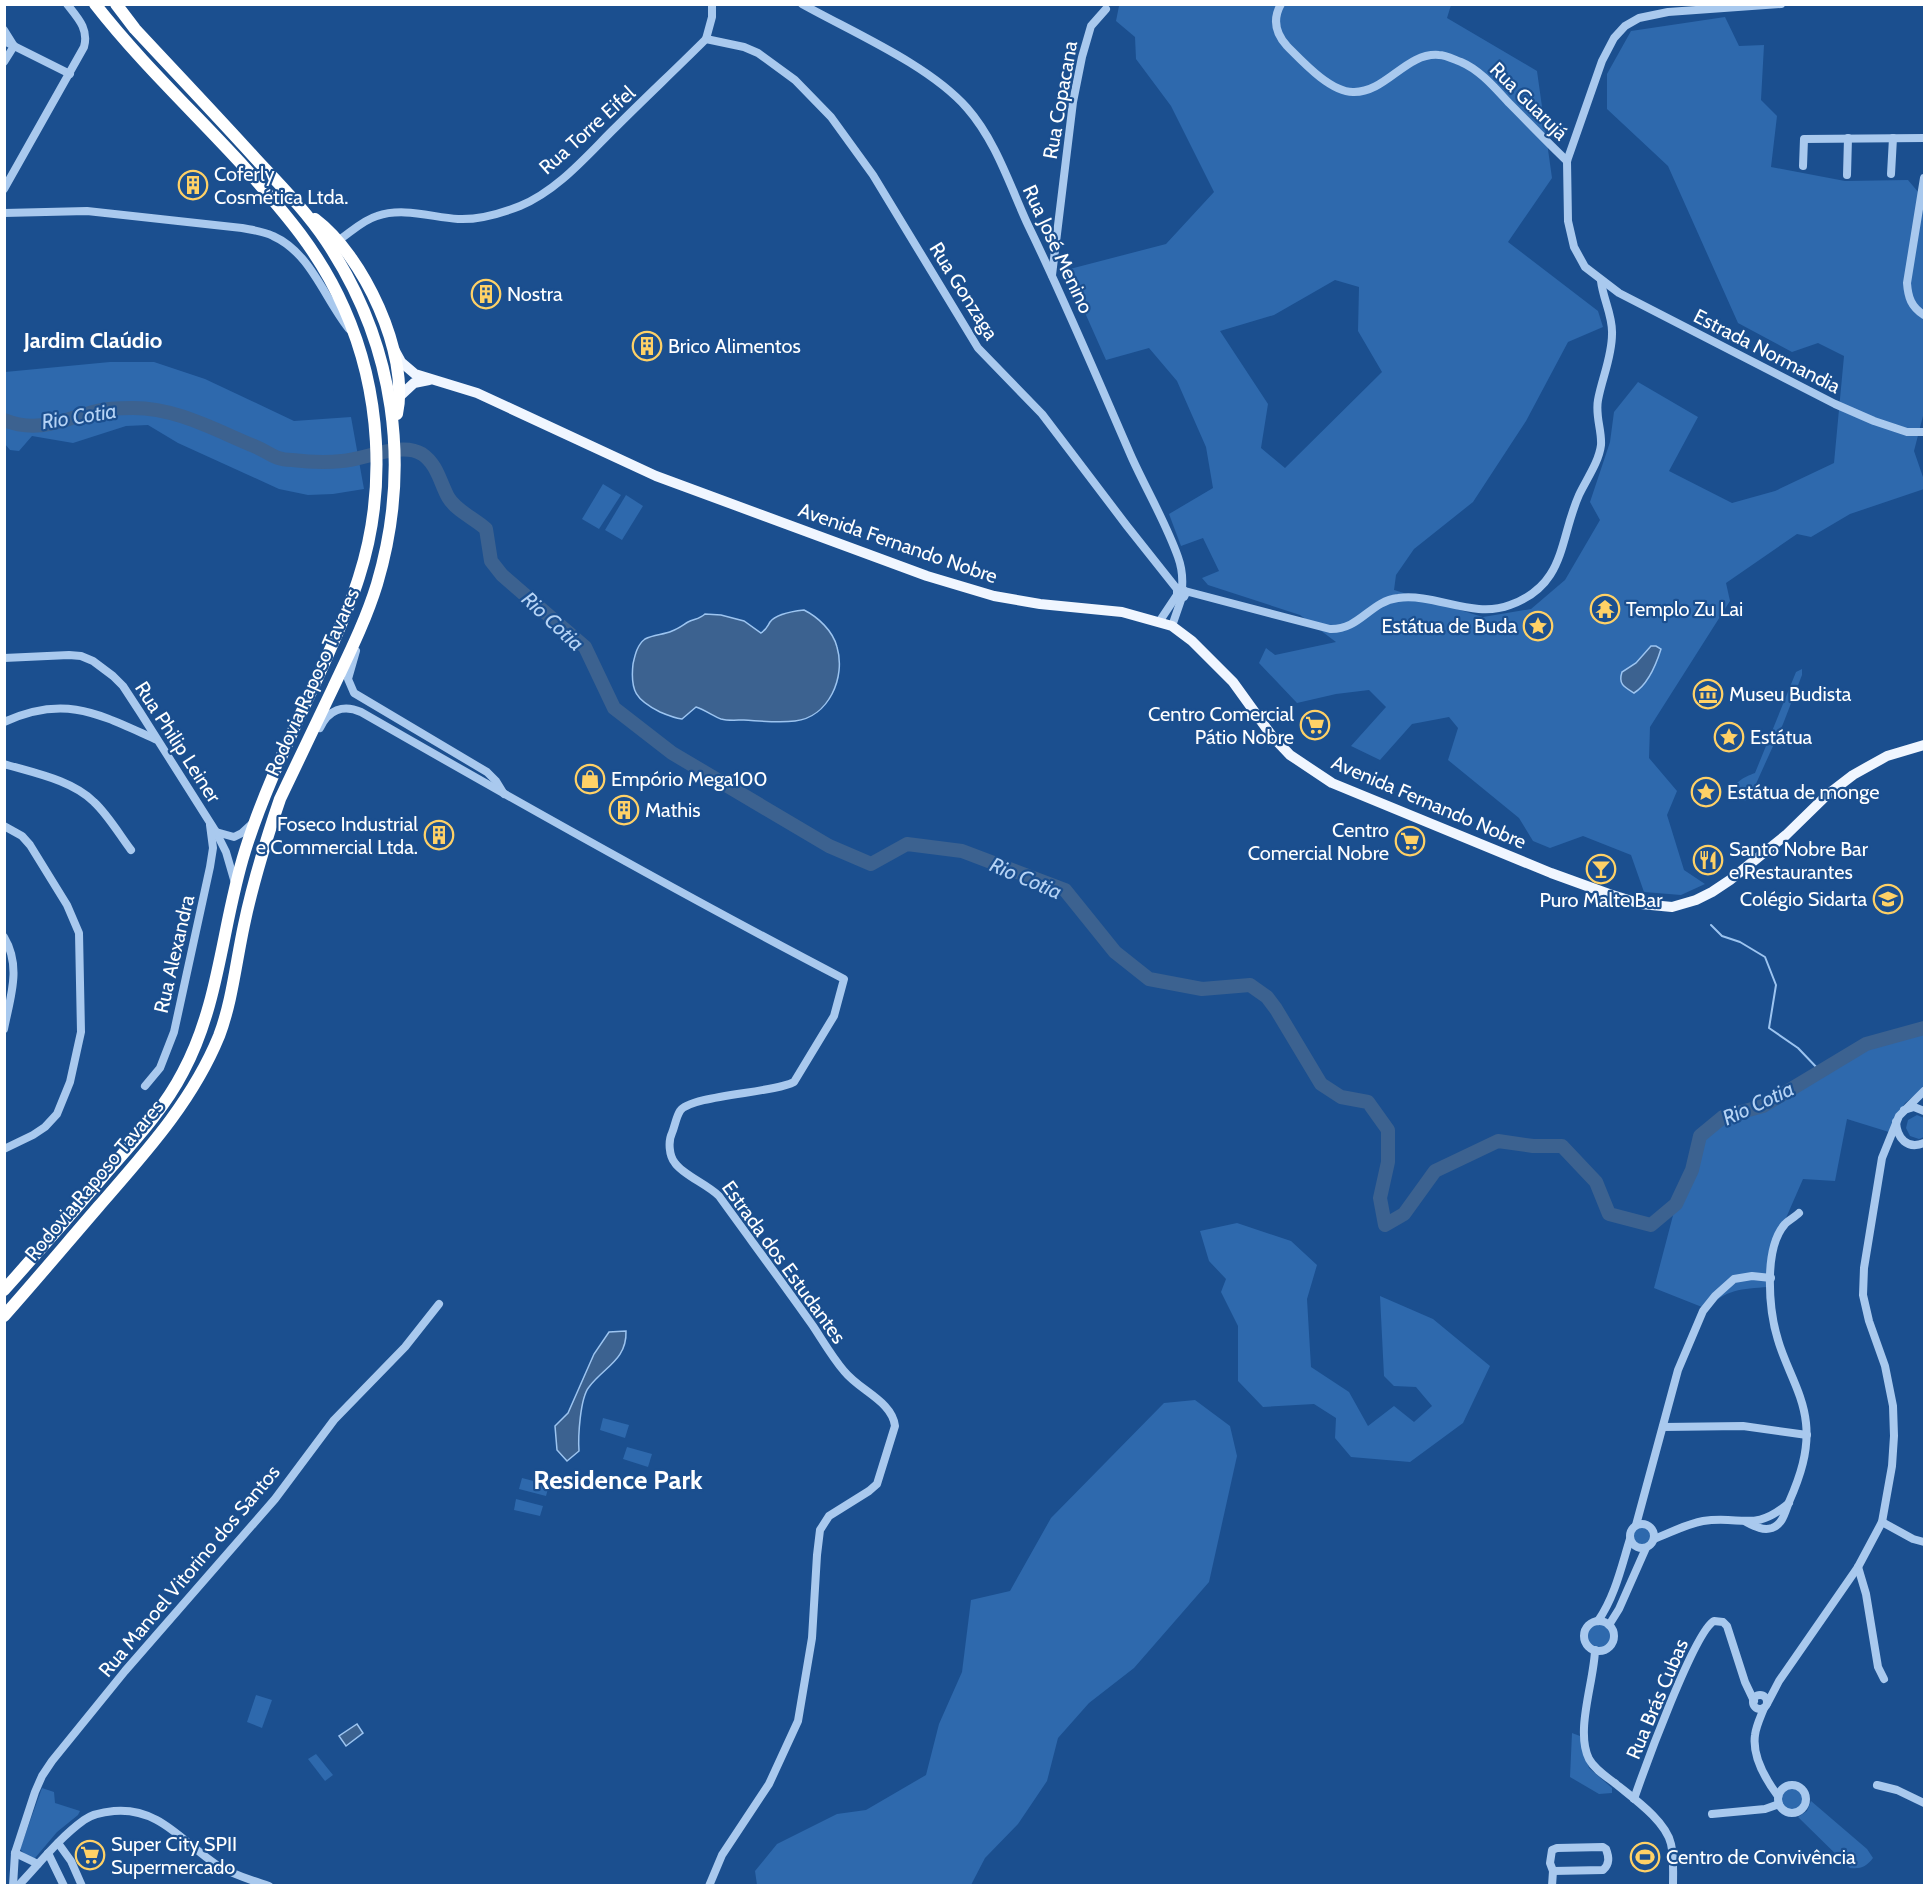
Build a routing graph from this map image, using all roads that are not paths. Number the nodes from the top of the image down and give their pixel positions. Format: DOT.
graph roads {
  1 [pos="67,4"];
  2 [pos="95,4"];
  3 [pos="116,4"];
  4 [pos="712,4"];
  5 [pos="802,4"];
  6 [pos="1281,4"];
  7 [pos="1781,4"];
  8 [pos="1694,7"];
  9 [pos="1106,9"];
  10 [pos="4,30"];
  11 [pos="706,39"];
  12 [pos="4,41"];
  13 [pos="14,46"];
  14 [pos="4,62"];
  15 [pos="70,74"];
  16 [pos="1848,138"];
  17 [pos="1893,138"];
  18 [pos="1924,138"];
  19 [pos="1567,161"];
  20 [pos="1803,166"];
  21 [pos="1891,174"];
  22 [pos="1847,175"];
  23 [pos="1924,178"];
  24 [pos="4,189"];
  25 [pos="898,194"];
  26 [pos="888,200"];
  27 [pos="300,207"];
  28 [pos="4,213"];
  29 [pos="339,240"];
  30 [pos="928,245"];
  31 [pos="919,250"];
  32 [pos="1052,275"];
  33 [pos="1601,281"];
  34 [pos="1924,315"];
  35 [pos="356,337"];
  36 [pos="393,348"];
  37 [pos="429,380"];
  38 [pos="400,396"];
  39 [pos="394,431"];
  40 [pos="1924,432"];
  41 [pos="377,585"];
  42 [pos="1181,592"];
  43 [pos="1159,622"];
  44 [pos="1172,626"];
  45 [pos="4,658"];
  46 [pos="4,722"];
  47 [pos="156,739"];
  48 [pos="1924,745"];
  49 [pos="4,764"];
  50 [pos="480,768"];
  51 [pos="474,778"];
  52 [pos="504,795"];
  53 [pos="280,799"];
  54 [pos="256,820"];
  55 [pos="210,822"];
  56 [pos="4,826"];
  57 [pos="216,832"];
  58 [pos="130,850"];
  59 [pos="235,886"];
  60 [pos="4,937"];
  61 [pos="4,1029"];
  62 [pos="145,1086"];
  63 [pos="1924,1091"];
  64 [pos="1904,1110"];
  65 [pos="1924,1111"];
  66 [pos="1896,1122"];
  67 [pos="1924,1143"];
  68 [pos="4,1149"];
  69 [pos="1799,1213"];
  70 [pos="1771,1278"];
  71 [pos="4,1290"];
  72 [pos="19,1299"];
  73 [pos="439,1304"];
  74 [pos="4,1317"];
  75 [pos="4,1323"];
  76 [pos="1663,1427"];
  77 [pos="1807,1435"];
  78 [pos="1882,1522"];
  79 [pos="1636,1525"];
  80 [pos="1630,1539"];
  81 [pos="1654,1539"];
  82 [pos="1924,1542"];
  83 [pos="1646,1548"];
  84 [pos="1858,1567"];
  85 [pos="1598,1621"];
  86 [pos="1609,1625"];
  87 [pos="1595,1650"];
  88 [pos="1884,1678"];
  89 [pos="1765,1706"];
  90 [pos="1877,1785"];
  91 [pos="1634,1799"];
  92 [pos="1778,1800"];
  93 [pos="1924,1803"];
  94 [pos="1712,1814"];
  95 [pos="58,1843"];
  96 [pos="15,1853"];
  97 [pos="48,1853"];
  98 [pos="38,1864"];
  99 [pos="1553,1871"];
  100 [pos="13,1886"];
  101 [pos="18,1886"];
  102 [pos="64,1886"];
  103 [pos="82,1886"];
  104 [pos="269,1886"];
  105 [pos="709,1886"];
  106 [pos="1552,1886"];
  107 [pos="1673,1886"];
  1 -- 15 [label="street"];
  2 -- 35 [label="highway, Rodovia Raposo Tavares"];
  3 -- 27 [label="highway, Rodovia Raposo Tavares"];
  4 -- 11 [label="street"];
  5 -- 32 [label="street, Rua José Menino"];
  6 -- 19 [label="street, Rua Guarujá"];
  7 -- 8 [label="street, Estrada Normandia"];
  8 -- 19 [label="street, Estrada Normandia"];
  9 -- 32 [label="street, Rua Copacana"];
  10 -- 13 [label="street"];
  11 -- 26 [label="street, Rua Gonzaga"];
  11 -- 29 [label="street, Rua Torre Eifel"];
  12 -- 13 [label="street"];
  13 -- 14 [label="street"];
  13 -- 15 [label="street"];
  15 -- 24 [label="street"];
  16 -- 17 [label="street"];
  16 -- 20 [label="street"];
  16 -- 22 [label="street"];
  17 -- 18 [label="street"];
  17 -- 21 [label="street"];
  19 -- 33 [label="street, Estrada Normandia"];
  23 -- 34 [label="street"];
  25 -- 26 [label="street"];
  26 -- 31 [label="street, Rua Gonzaga"];
  27 -- 29 [label="highway"];
  27 -- 39 [label="highway, Rodovia Raposo Tavares"];
  28 -- 35 [label="street"];
  29 -- 36 [label="highway"];
  30 -- 31 [label="street"];
  31 -- 42 [label="street, Rua Gonzaga"];
  32 -- 42 [label="street, Rua José Menino"];
  33 -- 40 [label="street, Estrada Normandia"];
  33 -- 42 [label="street, Estrada Normandia"];
  35 -- 54 [label="highway, Rodovia Raposo Tavares"];
  36 -- 37 [label="main road, Avenida Fernando Nobre"];
  36 -- 38 [label="highway"];
  37 -- 38 [label="main road"];
  37 -- 43 [label="main road, Avenida Fernando Nobre"];
  38 -- 39 [label="highway"];
  39 -- 41 [label="highway, Rodovia Raposo Tavares"];
  41 -- 50 [label="street, Estrada dos Estudantes"];
  41 -- 53 [label="highway, Rodovia Raposo Tavares"];
  42 -- 43 [label="street"];
  42 -- 44 [label="street, Rua José Menino"];
  43 -- 44 [label="main road, Avenida Fernando Nobre"];
  44 -- 48 [label="main road, Avenida Fernando Nobre"];
  45 -- 47 [label="street, Rua Philip Leiner"];
  46 -- 47 [label="street"];
  47 -- 55 [label="street, Rua Philip Leiner"];
  49 -- 58 [label="street"];
  50 -- 51 [label="street"];
  50 -- 52 [label="street, Estrada dos Estudantes"];
  51 -- 52 [label="street, Estrada dos Estudantes"];
  51 -- 53 [label="street, Estrada dos Estudantes"];
  52 -- 105 [label="street, Estrada dos Estudantes"];
  53 -- 72 [label="highway, Rodovia Raposo Tavares"];
  54 -- 57 [label="street, Rua Philip Leiner"];
  54 -- 59 [label="highway, Rodovia Raposo Tavares"];
  55 -- 57 [label="street, Rua Philip Leiner"];
  55 -- 62 [label="street, Rua Alexandra"];
  56 -- 68 [label="street"];
  57 -- 59 [label="street, Rua Philip Leiner"];
  59 -- 71 [label="highway, Rodovia Raposo Tavares"];
  60 -- 61 [label="street"];
  63 -- 64 [label="street"];
  64 -- 65 [label="street"];
  64 -- 66 [label="street"];
  66 -- 67 [label="street"];
  66 -- 78 [label="street"];
  69 -- 70 [label="street"];
  70 -- 76 [label="street"];
  70 -- 77 [label="street"];
  72 -- 74 [label="highway, Rodovia Raposo Tavares"];
  72 -- 75 [label="highway"];
  73 -- 96 [label="street, Rua Manoel Vitorino dos Santos"];
  76 -- 77 [label="street"];
  76 -- 79 [label="street"];
  77 -- 81 [label="street"];
  78 -- 82 [label="street"];
  78 -- 84 [label="street"];
  79 -- 80 [label="street"];
  79 -- 81 [label="street"];
  80 -- 83 [label="street"];
  80 -- 85 [label="street"];
  81 -- 83 [label="street"];
  83 -- 86 [label="street"];
  84 -- 88 [label="street"];
  84 -- 89 [label="street"];
  85 -- 86 [label="street"];
  85 -- 87 [label="street"];
  86 -- 87 [label="street"];
  87 -- 91 [label="street"];
  89 -- 91 [label="street, Rua Brás Cubas"];
  89 -- 92 [label="street"];
  90 -- 93 [label="street"];
  91 -- 107 [label="street"];
  92 -- 92 [label="street"];
  92 -- 94 [label="street"];
  95 -- 97 [label="street"];
  95 -- 103 [label="street"];
  95 -- 104 [label="street"];
  96 -- 98 [label="street"];
  96 -- 100 [label="street, Rua Manoel Vitorino dos Santos"];
  97 -- 98 [label="street"];
  97 -- 102 [label="street"];
  98 -- 101 [label="street"];
  99 -- 99 [label="street"];
  99 -- 106 [label="street"];
}
